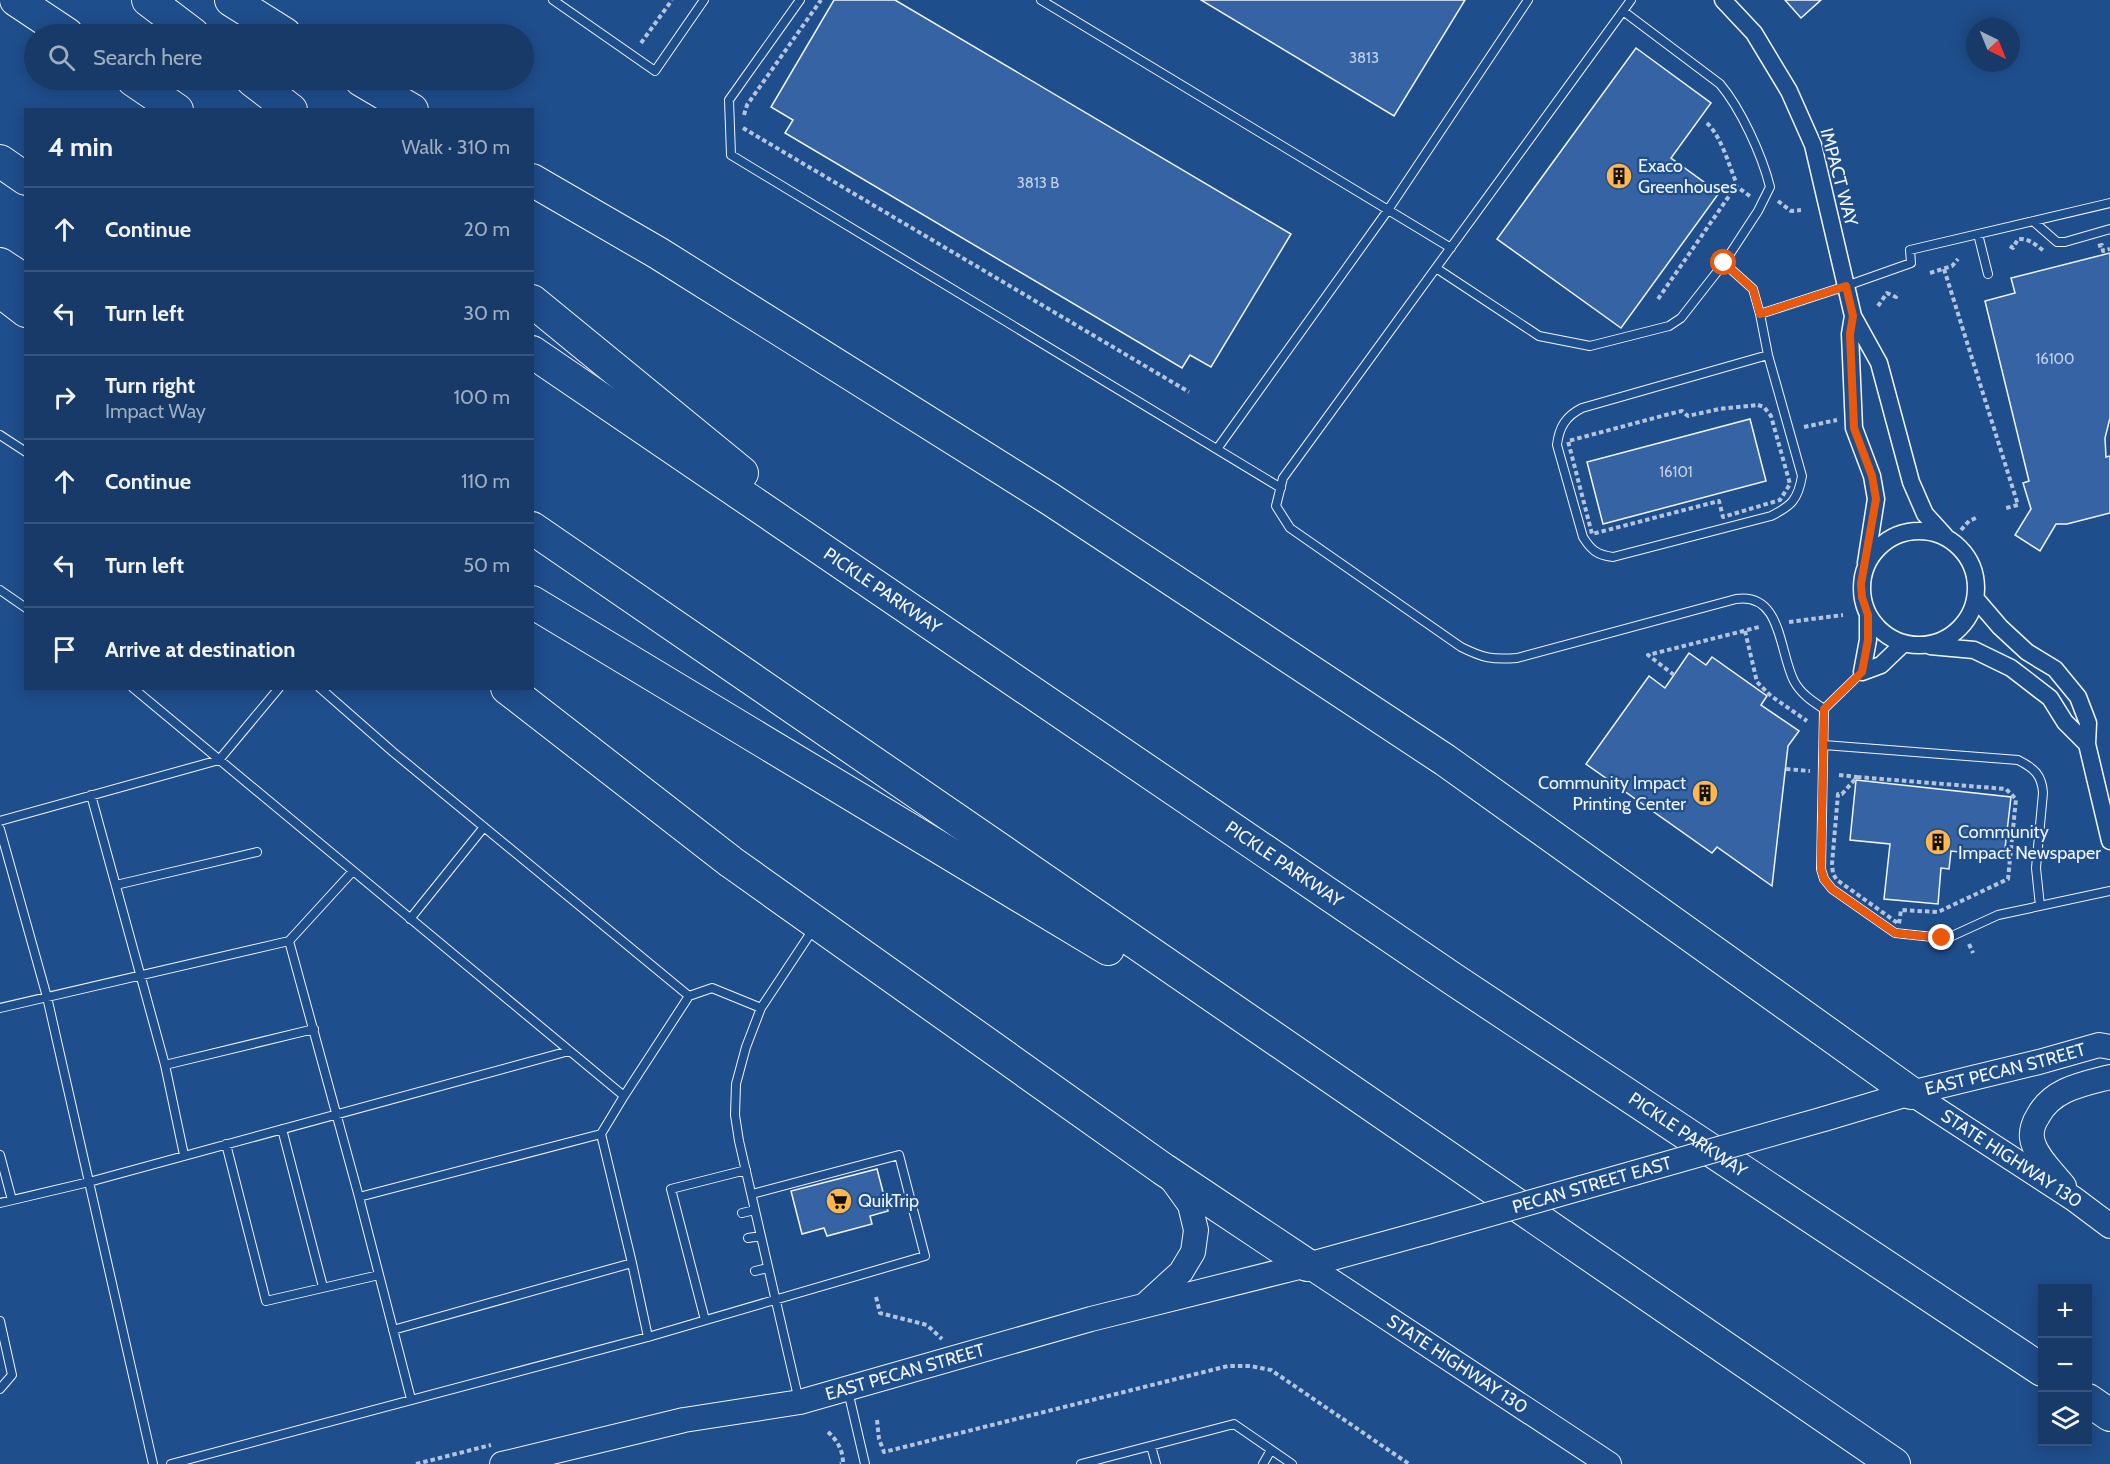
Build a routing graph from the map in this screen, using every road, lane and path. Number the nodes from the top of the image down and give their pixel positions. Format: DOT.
graph roads {
  1 [pos="16,0"];
  2 [pos="148,0"];
  3 [pos="231,0"];
  4 [pos="553,0"];
  5 [pos="672,0"];
  6 [pos="704,0"];
  7 [pos="800,0"];
  8 [pos="821,0"];
  9 [pos="1041,0"];
  10 [pos="1528,0"];
  11 [pos="1631,0"];
  12 [pos="1723,0"];
  13 [pos="1623,11"];
  14 [pos="52,24"];
  15 [pos="180,24"];
  16 [pos="269,24"];
  17 [pos="641,43"];
  18 [pos="148,90"];
  19 [pos="265,90"];
  20 [pos="378,90"];
  21 [pos="174,108"];
  22 [pos="288,108"];
  23 [pos="409,108"];
  24 [pos="1707,123"];
  25 [pos="0,161"];
  26 [pos="24,178"];
  27 [pos="534,181"];
  28 [pos="1736,186"];
  29 [pos="1753,194"];
  30 [pos="1778,201"];
  31 [pos="2110,203"];
  32 [pos="1388,210"];
  33 [pos="1801,210"];
  34 [pos="2033,221"];
  35 [pos="2110,229"];
  36 [pos="1978,234"];
  37 [pos="1451,248"];
  38 [pos="1958,259"];
  39 [pos="1724,263"];
  40 [pos="0,264"];
  41 [pos="1436,268"];
  42 [pos="1944,269"];
  43 [pos="1930,273"];
  44 [pos="1988,274"];
  45 [pos="24,280"];
  46 [pos="1846,286"];
  47 [pos="0,291"];
  48 [pos="1898,293"];
  49 [pos="1658,299"];
  50 [pos="534,303"];
  51 [pos="1878,306"];
  52 [pos="24,309"];
  53 [pos="1760,314"];
  54 [pos="1853,316"];
  55 [pos="534,353"];
  56 [pos="1768,355"];
  57 [pos="1189,392"];
  58 [pos="1837,420"];
  59 [pos="1804,428"];
  60 [pos="0,435"];
  61 [pos="1217,449"];
  62 [pos="24,451"];
  63 [pos="1790,484"];
  64 [pos="1281,488"];
  65 [pos="2006,508"];
  66 [pos="1978,517"];
  67 [pos="534,529"];
  68 [pos="1953,533"];
  69 [pos="1866,564"];
  70 [pos="0,590"];
  71 [pos="1976,599"];
  72 [pos="898,602"];
  73 [pos="534,603"];
  74 [pos="24,608"];
  75 [pos="1843,615"];
  76 [pos="1868,615"];
  77 [pos="1789,622"];
  78 [pos="1760,627"];
  79 [pos="1745,631"];
  80 [pos="1904,643"];
  81 [pos="1923,645"];
  82 [pos="1862,672"];
  83 [pos="1674,675"];
  84 [pos="135,690"];
  85 [pos="277,690"];
  86 [pos="322,690"];
  87 [pos="510,690"];
  88 [pos="1824,709"];
  89 [pos="1806,721"];
  90 [pos="2087,744"];
  91 [pos="1824,745"];
  92 [pos="219,760"];
  93 [pos="1786,769"];
  94 [pos="1814,771"];
  95 [pos="1839,774"];
  96 [pos="1857,777"];
  97 [pos="91,795"];
  98 [pos="0,820"];
  99 [pos="484,827"];
  100 [pos="0,829"];
  101 [pos="2110,841"];
  102 [pos="256,852"];
  103 [pos="353,871"];
  104 [pos="116,885"];
  105 [pos="2110,891"];
  106 [pos="2040,906"];
  107 [pos="410,919"];
  108 [pos="817,923"];
  109 [pos="290,941"];
  110 [pos="1969,944"];
  111 [pos="1973,953"];
  112 [pos="141,975"];
  113 [pos="688,996"];
  114 [pos="47,997"];
  115 [pos="0,1008"];
  116 [pos="761,1008"];
  117 [pos="314,1029"];
  118 [pos="2106,1042"];
  119 [pos="569,1051"];
  120 [pos="165,1065"];
  121 [pos="2110,1077"];
  122 [pos="1911,1093"];
  123 [pos="624,1096"];
  124 [pos="336,1114"];
  125 [pos="1383,1115"];
  126 [pos="282,1129"];
  127 [pos="601,1134"];
  128 [pos="226,1144"];
  129 [pos="0,1155"];
  130 [pos="184,1155"];
  131 [pos="1163,1169"];
  132 [pos="746,1170"];
  133 [pos="89,1182"];
  134 [pos="752,1194"];
  135 [pos="359,1197"];
  136 [pos="2074,1199"];
  137 [pos="12,1200"];
  138 [pos="0,1203"];
  139 [pos="755,1210"];
  140 [pos="742,1213"];
  141 [pos="692,1224"];
  142 [pos="2110,1226"];
  143 [pos="681,1227"];
  144 [pos="761,1236"];
  145 [pos="748,1238"];
  146 [pos="699,1249"];
  147 [pos="687,1252"];
  148 [pos="632,1263"];
  149 [pos="1307,1265"];
  150 [pos="768,1268"];
  151 [pos="755,1271"];
  152 [pos="379,1275"];
  153 [pos="707,1284"];
  154 [pos="323,1287"];
  155 [pos="696,1287"];
  156 [pos="876,1297"];
  157 [pos="775,1301"];
  158 [pos="1143,1306"];
  159 [pos="705,1320"];
  160 [pos="0,1321"];
  161 [pos="393,1330"];
  162 [pos="648,1337"];
  163 [pos="942,1339"];
  164 [pos="2038,1367"];
  165 [pos="847,1388"];
  166 [pos="0,1389"];
  167 [pos="411,1399"];
  168 [pos="800,1402"];
  169 [pos="2092,1403"];
  170 [pos="2110,1415"];
  171 [pos="877,1419"];
  172 [pos="828,1431"];
  173 [pos="1151,1446"];
  174 [pos="1271,1450"];
  175 [pos="153,1464"];
  176 [pos="171,1464"];
  177 [pos="502,1464"];
  178 [pos="840,1464"];
  179 [pos="866,1464"];
  180 [pos="1081,1464"];
  181 [pos="1156,1464"];
  182 [pos="1263,1464"];
  183 [pos="1292,1464"];
  184 [pos="1409,1464"];
  185 [pos="1609,1464"];
  186 [pos="1894,1464"];
  1 -- 14 [label="highway"];
  2 -- 15 [label="highway"];
  3 -- 16 [label="highway"];
  4 -- 6 [label="lane"];
  5 -- 17 [label="path"];
  7 -- 61 [label="lane"];
  8 -- 57 [label="path"];
  9 -- 32 [label="lane"];
  10 -- 32 [label="lane"];
  11 -- 13 [label="lane"];
  12 -- 46 [label="street, IMPACT WAY"];
  13 -- 37 [label="lane"];
  13 -- 39 [label="lane"];
  18 -- 21 [label="highway"];
  19 -- 22 [label="highway"];
  20 -- 23 [label="highway"];
  24 -- 28 [label="path"];
  25 -- 26 [label="highway"];
  27 -- 122 [label="highway"];
  28 -- 29 [label="path"];
  28 -- 49 [label="path"];
  30 -- 33 [label="path"];
  31 -- 34 [label="lane"];
  32 -- 37 [label="lane"];
  32 -- 61 [label="lane"];
  34 -- 35 [label="lane"];
  34 -- 36 [label="lane"];
  36 -- 44 [label="lane"];
  36 -- 46 [label="lane"];
  37 -- 41 [label="lane"];
  38 -- 42 [label="path"];
  39 -- 41 [label="lane"];
  39 -- 53 [label="lane"];
  40 -- 45 [label="highway"];
  41 -- 64 [label="lane"];
  42 -- 43 [label="path"];
  42 -- 65 [label="path"];
  46 -- 53 [label="lane"];
  46 -- 54 [label="street, IMPACT WAY"];
  47 -- 52 [label="highway"];
  48 -- 51 [label="path"];
  50 -- 72 [label="highway"];
  53 -- 56 [label="lane"];
  54 -- 68 [label="street, IMPACT WAY"];
  54 -- 69 [label="street, IMPACT WAY"];
  55 -- 72 [label="highway, PICKLE PARKWAY"];
  56 -- 56 [label="lane"];
  58 -- 59 [label="path"];
  60 -- 62 [label="lane"];
  61 -- 64 [label="lane"];
  63 -- 63 [label="path"];
  64 -- 88 [label="lane"];
  66 -- 68 [label="path"];
  67 -- 125 [label="highway"];
  68 -- 69 [label="street"];
  68 -- 71 [label="street"];
  69 -- 76 [label="street"];
  70 -- 74 [label="lane"];
  71 -- 81 [label="street"];
  71 -- 90 [label="street"];
  72 -- 164 [label="highway, PICKLE PARKWAY"];
  73 -- 125 [label="highway"];
  75 -- 77 [label="path"];
  76 -- 80 [label="street"];
  76 -- 82 [label="street"];
  78 -- 79 [label="path"];
  79 -- 83 [label="path"];
  79 -- 89 [label="path"];
  80 -- 81 [label="street"];
  80 -- 82 [label="street"];
  81 -- 90 [label="street"];
  82 -- 88 [label="lane"];
  84 -- 92 [label="lane"];
  85 -- 92 [label="lane"];
  86 -- 99 [label="lane"];
  87 -- 108 [label="highway"];
  88 -- 91 [label="lane"];
  90 -- 101 [label="street"];
  91 -- 106 [label="lane"];
  91 -- 106 [label="lane"];
  92 -- 97 [label="lane"];
  92 -- 103 [label="lane"];
  93 -- 94 [label="path"];
  95 -- 96 [label="path"];
  96 -- 96 [label="path"];
  97 -- 98 [label="lane"];
  97 -- 104 [label="lane"];
  99 -- 107 [label="lane"];
  99 -- 113 [label="lane"];
  100 -- 114 [label="lane"];
  102 -- 104 [label="lane"];
  103 -- 107 [label="lane"];
  103 -- 109 [label="lane"];
  104 -- 112 [label="lane"];
  105 -- 106 [label="lane"];
  107 -- 119 [label="lane"];
  108 -- 116 [label="lane"];
  108 -- 131 [label="highway"];
  109 -- 112 [label="lane"];
  109 -- 117 [label="lane"];
  110 -- 111 [label="path"];
  112 -- 114 [label="lane"];
  112 -- 120 [label="lane"];
  113 -- 116 [label="lane"];
  113 -- 123 [label="lane"];
  114 -- 115 [label="lane"];
  114 -- 133 [label="lane"];
  116 -- 132 [label="lane"];
  117 -- 120 [label="lane"];
  117 -- 124 [label="lane"];
  118 -- 122 [label="main road, EAST PECAN STREET"];
  119 -- 123 [label="lane"];
  119 -- 124 [label="lane"];
  120 -- 130 [label="lane"];
  121 -- 136 [label="main road"];
  122 -- 136 [label="main road, STATE HIGHWAY 130"];
  122 -- 149 [label="main road, PECAN STREET EAST, bridge"];
  123 -- 127 [label="lane"];
  124 -- 126 [label="lane"];
  124 -- 135 [label="lane"];
  125 -- 186 [label="highway"];
  126 -- 128 [label="lane"];
  126 -- 154 [label="lane"];
  127 -- 135 [label="lane"];
  127 -- 148 [label="lane"];
  128 -- 130 [label="lane"];
  128 -- 154 [label="lane"];
  129 -- 137 [label="lane"];
  130 -- 133 [label="lane"];
  131 -- 149 [label="highway"];
  131 -- 158 [label="main road"];
  132 -- 134 [label="lane"];
  132 -- 143 [label="lane"];
  133 -- 137 [label="lane"];
  133 -- 175 [label="lane"];
  134 -- 139 [label="lane"];
  134 -- 157 [label="lane"];
  135 -- 152 [label="lane"];
  136 -- 142 [label="main road, STATE HIGHWAY 130"];
  137 -- 138 [label="lane"];
  139 -- 140 [label="lane"];
  139 -- 144 [label="lane"];
  141 -- 143 [label="lane"];
  143 -- 147 [label="lane"];
  144 -- 145 [label="lane"];
  144 -- 150 [label="lane"];
  146 -- 147 [label="lane"];
  147 -- 155 [label="lane"];
  148 -- 161 [label="lane"];
  148 -- 162 [label="lane"];
  149 -- 158 [label="main road, EAST PECAN STREET"];
  149 -- 185 [label="main road, STATE HIGHWAY 130"];
  150 -- 151 [label="lane"];
  150 -- 157 [label="lane"];
  152 -- 154 [label="lane"];
  152 -- 161 [label="lane"];
  153 -- 155 [label="lane"];
  155 -- 159 [label="lane"];
  156 -- 163 [label="path"];
  157 -- 159 [label="lane"];
  157 -- 168 [label="lane"];
  158 -- 165 [label="main road, EAST PECAN STREET"];
  159 -- 162 [label="lane"];
  160 -- 166 [label="lane"];
  161 -- 167 [label="lane"];
  162 -- 167 [label="lane"];
  165 -- 168 [label="main road, EAST PECAN STREET"];
  165 -- 179 [label="lane"];
  167 -- 176 [label="lane"];
  168 -- 177 [label="main road, EAST PECAN STREET"];
  169 -- 170 [label="highway"];
  171 -- 184 [label="path"];
  172 -- 178 [label="path"];
  173 -- 174 [label="lane"];
  173 -- 180 [label="lane"];
  173 -- 181 [label="lane"];
  174 -- 182 [label="lane"];
  174 -- 183 [label="lane"];
}
